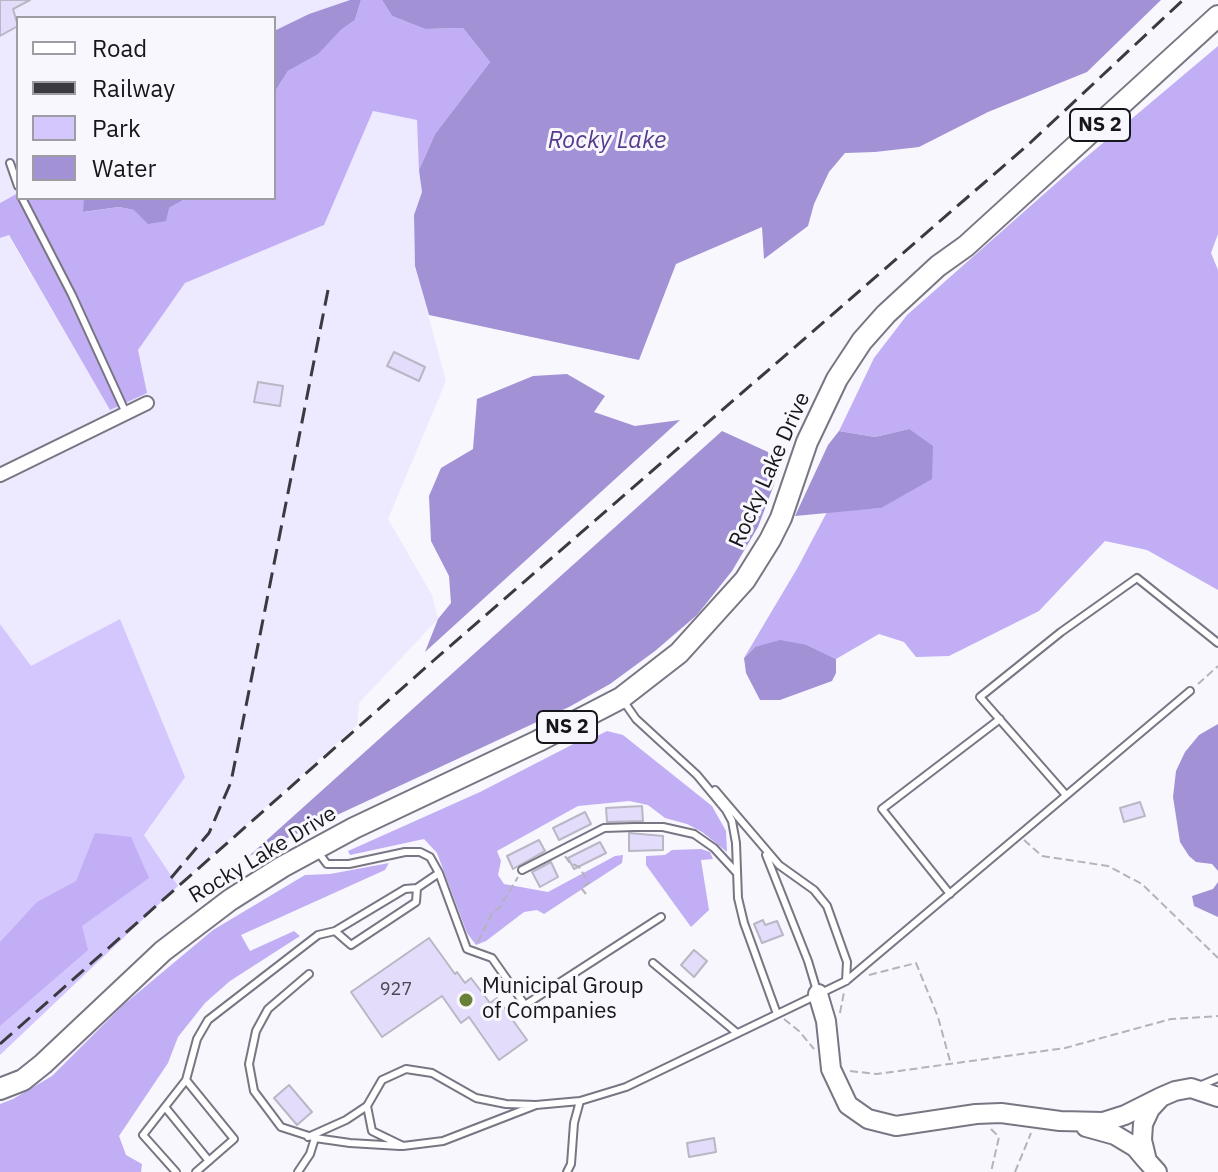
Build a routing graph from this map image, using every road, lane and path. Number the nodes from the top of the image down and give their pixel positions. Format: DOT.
graph roads {
  1 [pos="1218,16"];
  2 [pos="10,163"];
  3 [pos="16,180"];
  4 [pos="23,200"];
  5 [pos="147,403"];
  6 [pos="126,413"];
  7 [pos="0,475"];
  8 [pos="1218,643"];
  9 [pos="1218,666"];
  10 [pos="1190,691"];
  11 [pos="621,698"];
  12 [pos="1000,719"];
  13 [pos="697,775"];
  14 [pos="1066,795"];
  15 [pos="1019,836"];
  16 [pos="763,848"];
  17 [pos="316,849"];
  18 [pos="561,849"];
  19 [pos="522,870"];
  20 [pos="736,872"];
  21 [pos="439,873"];
  22 [pos="417,888"];
  23 [pos="586,894"];
  24 [pos="950,894"];
  25 [pos="661,917"];
  26 [pos="335,931"];
  27 [pos="474,952"];
  28 [pos="1218,958"];
  29 [pos="653,963"];
  30 [pos="309,974"];
  31 [pos="846,981"];
  32 [pos="818,994"];
  33 [pos="777,1014"];
  34 [pos="1218,1016"];
  35 [pos="737,1033"];
  36 [pos="815,1050"];
  37 [pos="951,1063"];
  38 [pos="831,1069"];
  39 [pos="1218,1078"];
  40 [pos="186,1080"];
  41 [pos="1191,1088"];
  42 [pos="0,1089"];
  43 [pos="1161,1097"];
  44 [pos="1218,1097"];
  45 [pos="580,1101"];
  46 [pos="536,1105"];
  47 [pos="367,1106"];
  48 [pos="165,1107"];
  49 [pos="976,1114"];
  50 [pos="1038,1118"];
  51 [pos="1060,1121"];
  52 [pos="312,1137"];
  53 [pos="403,1146"];
  54 [pos="209,1161"];
  55 [pos="1152,1166"];
  56 [pos="176,1172"];
  57 [pos="196,1172"];
  58 [pos="298,1172"];
  59 [pos="567,1172"];
  60 [pos="991,1172"];
  61 [pos="1015,1172"];
  1 -- 11 [label="main road, Rocky Lake Drive / NS 2"];
  2 -- 3 [label="lane"];
  4 -- 6 [label="lane"];
  5 -- 6 [label="street"];
  6 -- 7 [label="street"];
  8 -- 12 [label="lane"];
  9 -- 10 [label="path"];
  10 -- 14 [label="lane"];
  11 -- 13 [label="lane"];
  11 -- 17 [label="main road, Rocky Lake Drive / NS 2"];
  12 -- 14 [label="lane"];
  12 -- 24 [label="lane"];
  13 -- 16 [label="lane"];
  13 -- 20 [label="lane"];
  14 -- 15 [label="lane"];
  15 -- 24 [label="lane"];
  15 -- 28 [label="path"];
  16 -- 31 [label="lane"];
  16 -- 32 [label="lane"];
  17 -- 21 [label="lane"];
  17 -- 42 [label="main road, Rocky Lake Drive / NS 2"];
  18 -- 19 [label="lane"];
  18 -- 20 [label="lane"];
  18 -- 23 [label="path"];
  19 -- 27 [label="path"];
  20 -- 33 [label="lane"];
  21 -- 22 [label="lane"];
  21 -- 27 [label="lane"];
  22 -- 26 [label="lane"];
  22 -- 26 [label="lane"];
  24 -- 31 [label="lane"];
  25 -- 27 [label="lane"];
  26 -- 40 [label="lane"];
  29 -- 35 [label="lane"];
  30 -- 52 [label="lane"];
  31 -- 32 [label="lane"];
  31 -- 37 [label="path"];
  32 -- 33 [label="lane"];
  32 -- 38 [label="street"];
  33 -- 35 [label="lane"];
  33 -- 36 [label="path"];
  34 -- 37 [label="path"];
  35 -- 45 [label="lane"];
  37 -- 38 [label="path"];
  38 -- 49 [label="street"];
  39 -- 41 [label="lane"];
  40 -- 48 [label="lane"];
  40 -- 54 [label="lane"];
  41 -- 43 [label="street"];
  41 -- 44 [label="street"];
  43 -- 51 [label="street"];
  43 -- 55 [label="street"];
  45 -- 46 [label="lane"];
  45 -- 59 [label="lane"];
  46 -- 47 [label="lane"];
  46 -- 53 [label="lane"];
  47 -- 52 [label="lane"];
  47 -- 53 [label="lane"];
  48 -- 54 [label="lane"];
  48 -- 56 [label="lane"];
  49 -- 50 [label="street"];
  49 -- 60 [label="path"];
  50 -- 51 [label="street"];
  50 -- 61 [label="path"];
  51 -- 55 [label="street"];
  52 -- 53 [label="lane"];
  52 -- 58 [label="lane"];
  54 -- 57 [label="lane"];
}
